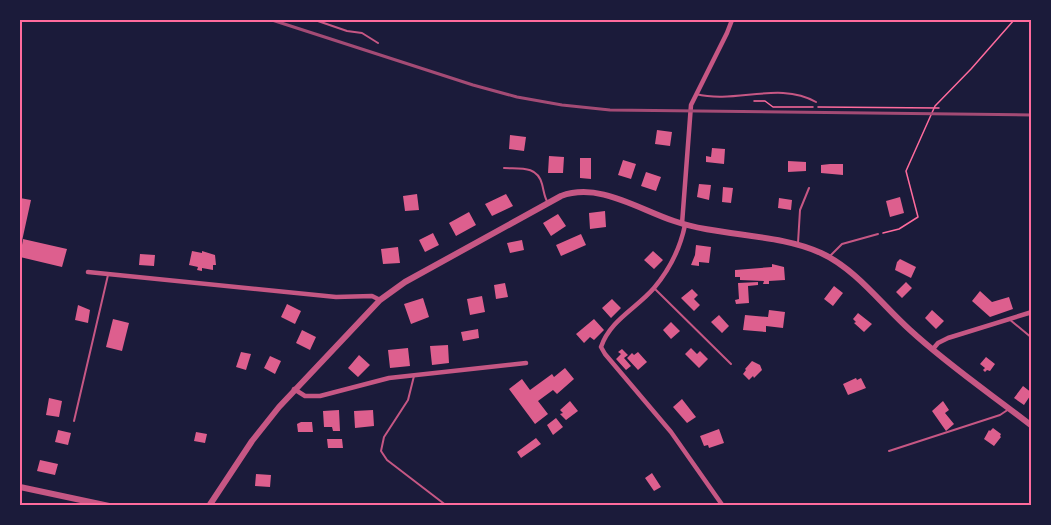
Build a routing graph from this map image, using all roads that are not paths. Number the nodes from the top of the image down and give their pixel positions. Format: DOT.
graph roads {
  1 [pos="315,20"];
  2 [pos="732,20"];
  3 [pos="378,43"];
  4 [pos="696,94"];
  5 [pos="816,102"];
  6 [pos="504,168"];
  7 [pos="809,188"];
  8 [pos="548,203"];
  9 [pos="684,224"];
  10 [pos="878,234"];
  11 [pos="798,245"];
  12 [pos="830,258"];
  13 [pos="88,272"];
  14 [pos="108,274"];
  15 [pos="654,288"];
  16 [pos="381,300"];
  17 [pos="1032,312"];
  18 [pos="1008,319"];
  19 [pos="1032,338"];
  20 [pos="933,349"];
  21 [pos="526,363"];
  22 [pos="731,364"];
  23 [pos="414,376"];
  24 [pos="294,389"];
  25 [pos="1009,409"];
  26 [pos="74,421"];
  27 [pos="1032,426"];
  28 [pos="889,451"];
  29 [pos="20,487"];
  30 [pos="109,506"];
  31 [pos="209,506"];
  32 [pos="447,506"];
  33 [pos="723,506"];
  1 -- 3 [label="lane"];
  2 -- 4 [label="street"];
  4 -- 5 [label="lane"];
  4 -- 9 [label="street"];
  6 -- 8 [label="lane"];
  7 -- 11 [label="lane"];
  8 -- 9 [label="street"];
  8 -- 16 [label="street"];
  9 -- 11 [label="street"];
  9 -- 15 [label="street"];
  10 -- 12 [label="lane"];
  11 -- 12 [label="street"];
  12 -- 20 [label="street"];
  13 -- 14 [label="street"];
  14 -- 16 [label="street"];
  14 -- 26 [label="lane"];
  15 -- 22 [label="lane"];
  15 -- 33 [label="street"];
  16 -- 24 [label="street"];
  17 -- 18 [label="street"];
  18 -- 19 [label="lane"];
  18 -- 20 [label="street"];
  20 -- 25 [label="street"];
  21 -- 23 [label="street"];
  23 -- 24 [label="street"];
  23 -- 32 [label="lane"];
  24 -- 31 [label="street"];
  25 -- 27 [label="street"];
  25 -- 28 [label="lane"];
  29 -- 30 [label="street"];
}
